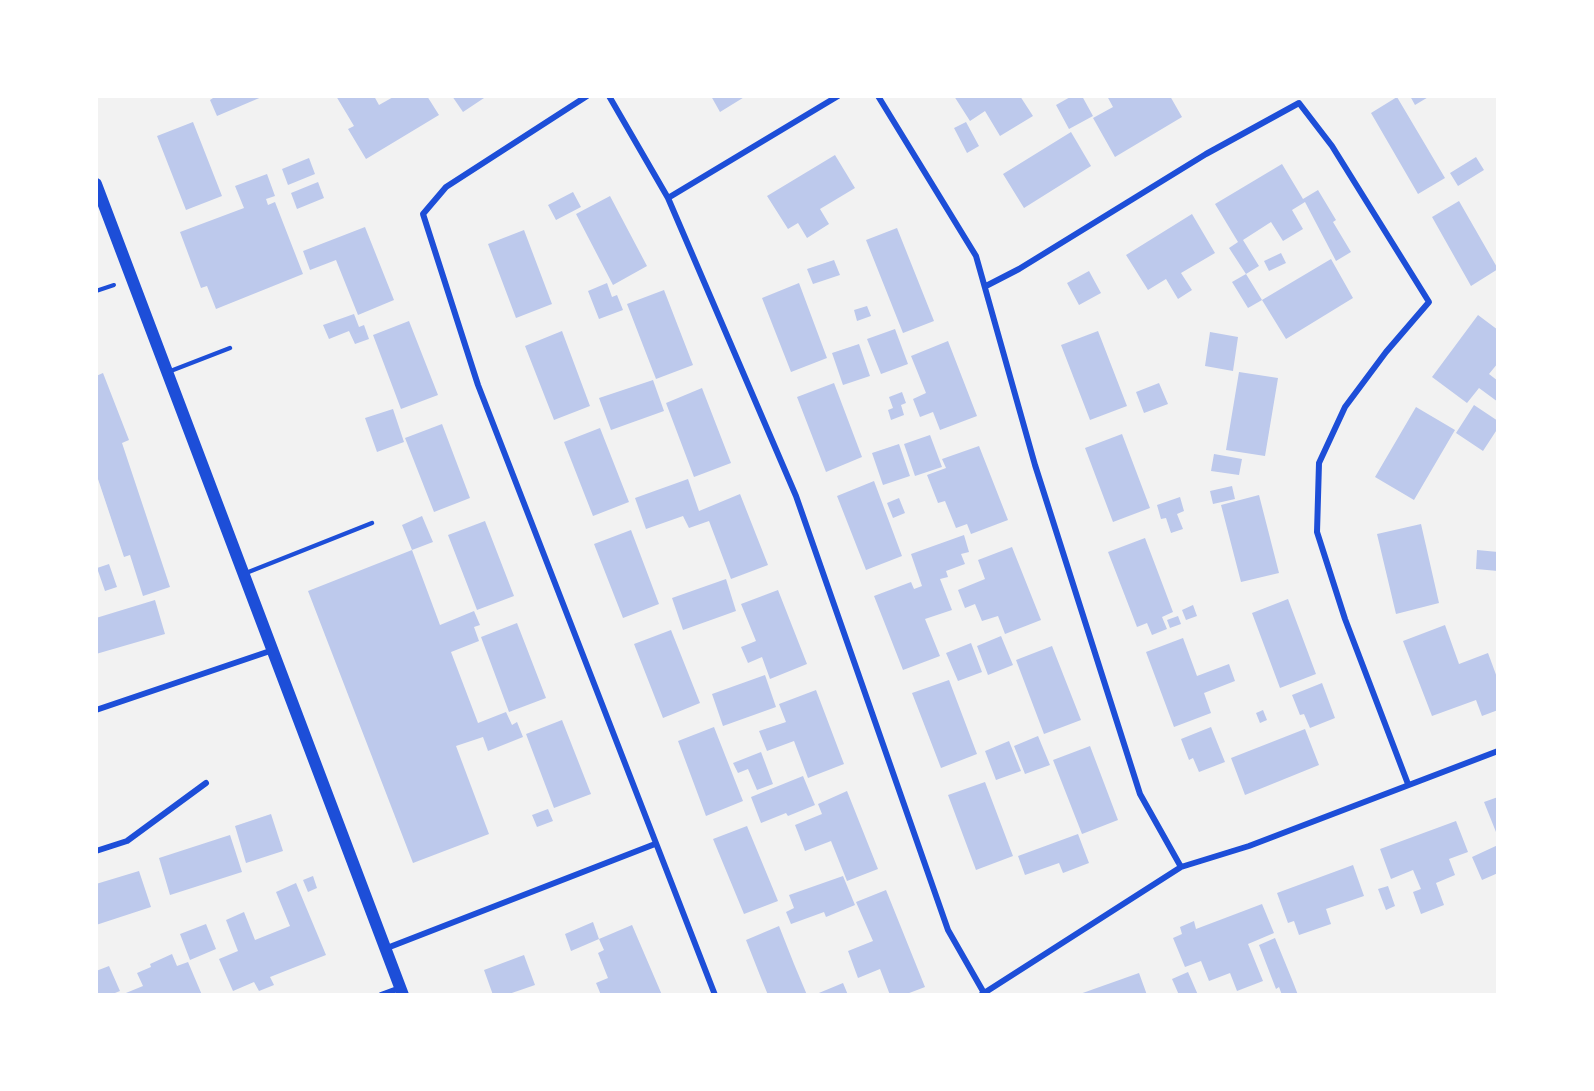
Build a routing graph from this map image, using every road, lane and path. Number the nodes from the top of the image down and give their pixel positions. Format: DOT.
graph roads {
  1 [pos="587,96"];
  2 [pos="609,96"];
  3 [pos="838,96"];
  4 [pos="878,96"];
  5 [pos="96,184"];
  6 [pos="668,198"];
  7 [pos="986,286"];
  8 [pos="230,348"];
  9 [pos="166,373"];
  10 [pos="372,524"];
  11 [pos="243,574"];
  12 [pos="273,650"];
  13 [pos="96,710"];
  14 [pos="1498,751"];
  15 [pos="206,783"];
  16 [pos="1408,784"];
  17 [pos="655,844"];
  18 [pos="96,851"];
  19 [pos="1181,867"];
  20 [pos="387,948"];
  21 [pos="402,991"];
  22 [pos="982,994"];
  23 [pos="381,995"];
  24 [pos="715,995"];
  1 -- 17 [label="street"];
  2 -- 6 [label="street"];
  3 -- 6 [label="street"];
  4 -- 7 [label="street"];
  5 -- 9 [label="main road"];
  6 -- 22 [label="street"];
  7 -- 16 [label="street"];
  7 -- 19 [label="street"];
  8 -- 9 [label="lane"];
  9 -- 11 [label="main road"];
  10 -- 11 [label="lane"];
  11 -- 12 [label="main road"];
  12 -- 13 [label="street"];
  12 -- 20 [label="main road"];
  14 -- 16 [label="street"];
  15 -- 18 [label="street"];
  16 -- 19 [label="street"];
  17 -- 20 [label="street"];
  17 -- 24 [label="street"];
  19 -- 22 [label="street"];
  20 -- 21 [label="main road"];
  21 -- 23 [label="street"];
}
